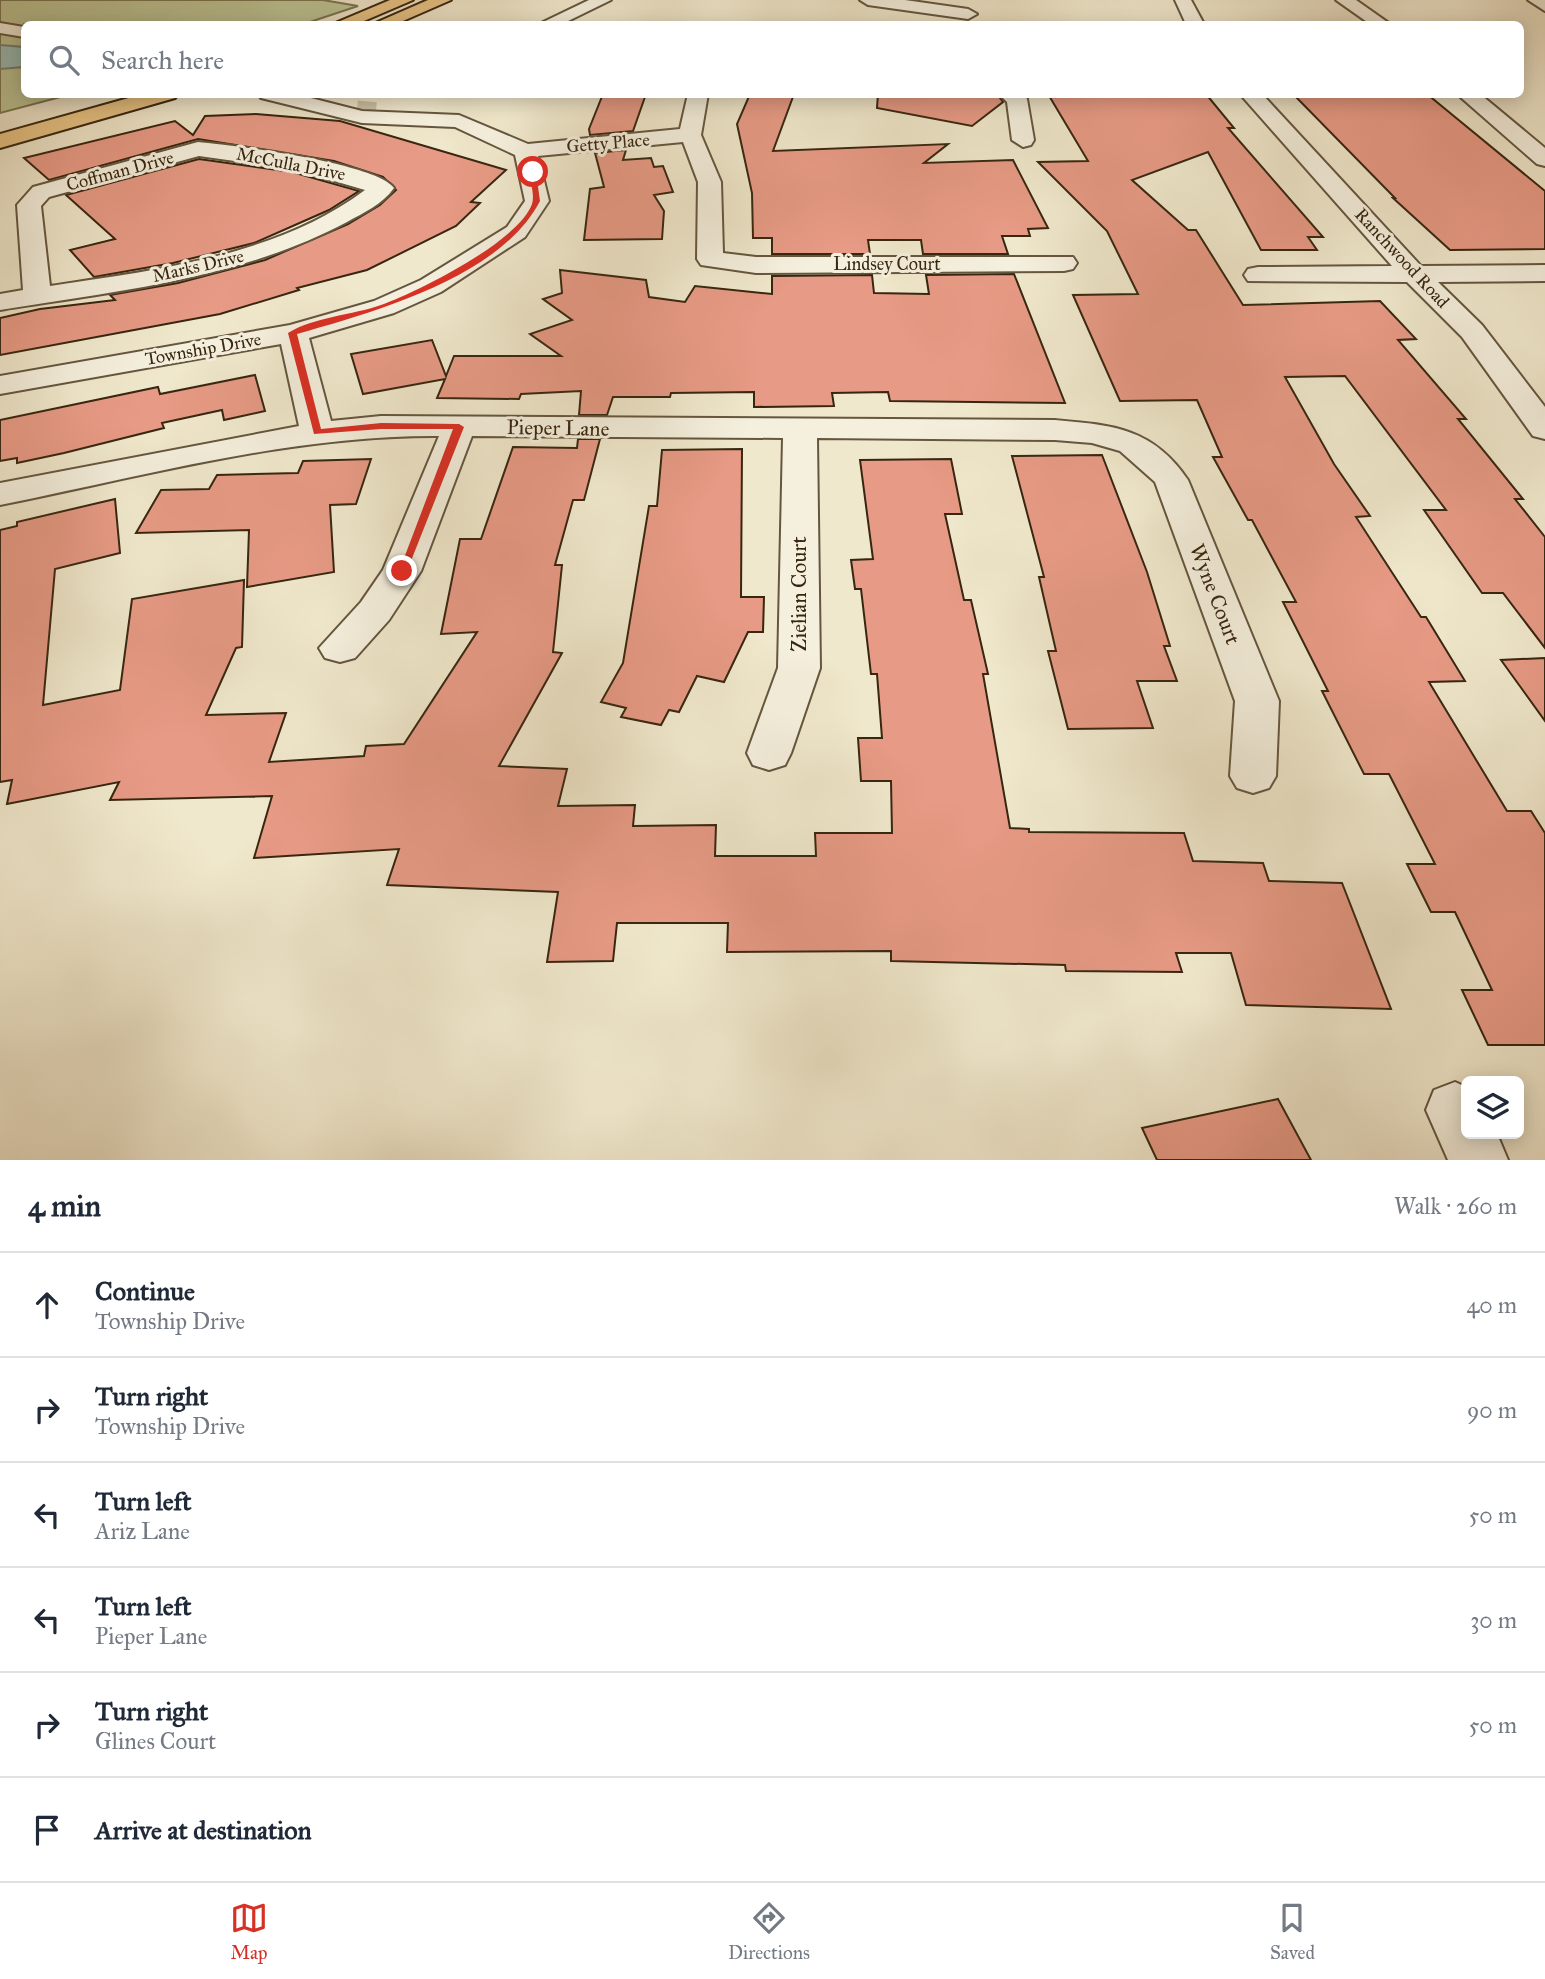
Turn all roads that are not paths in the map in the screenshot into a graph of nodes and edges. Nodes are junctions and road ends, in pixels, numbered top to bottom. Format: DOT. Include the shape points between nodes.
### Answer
graph roads {
  1 [pos="405,0"];
  2 [pos="443,0"];
  3 [pos="603,0"];
  4 [pos="868,0"];
  5 [pos="1183,0"];
  6 [pos="1344,0"];
  7 [pos="1536,0"];
  8 [pos="1545,6"];
  9 [pos="968,14"];
  10 [pos="350,21"];
  11 [pos="388,21"];
  12 [pos="555,21"];
  13 [pos="1194,21"];
  14 [pos="1377,21"];
  15 [pos="0,28"];
  16 [pos="21,32"];
  17 [pos="102,98"];
  18 [pos="155,98"];
  19 [pos="282,98"];
  20 [pos="353,98"];
  21 [pos="697,98"];
  22 [pos="1015,98"];
  23 [pos="1254,98"];
  24 [pos="1471,98"];
  25 [pos="357,110"];
  26 [pos="335,113"];
  27 [pos="459,121"];
  28 [pos="0,127"];
  29 [pos="690,135"];
  30 [pos="1023,140"];
  31 [pos="0,141"];
  32 [pos="198,149"];
  33 [pos="525,151"];
  34 [pos="1545,159"];
  35 [pos="382,188"];
  36 [pos="1064,263"];
  37 [pos="1545,274"];
  38 [pos="1258,275"];
  39 [pos="1415,275"];
  40 [pos="37,296"];
  41 [pos="0,302"];
  42 [pos="293,333"];
  43 [pos="0,385"];
  44 [pos="459,427"];
  45 [pos="1545,429"];
  46 [pos="800,430"];
  47 [pos="317,432"];
  48 [pos="1121,437"];
  49 [pos="0,494"];
  50 [pos="340,648"];
  51 [pos="769,752"];
  52 [pos="1253,776"];
  1 -- 10 [label="main road"];
  2 -- 11 [label="main road"];
  3 -- 12 [label="street"];
  4 -- 9 [label="street"];
  5 -- 13 [label="street"];
  6 -- 14 [label="street"];
  7 -- 8 [label="street"];
  15 -- 16 [label="street"];
  17 -- 28 [label="main road"];
  18 -- 31 [label="main road"];
  19 -- 26 [label="street"];
  20 -- 27 [label="street" via="425,105"];
  21 -- 29 [label="street"];
  22 -- 30 [label="street"];
  23 -- 39 [label="street, Ranchwood Road"];
  24 -- 34 [label="street"];
  25 -- 26 [label="street"];
  26 -- 27 [label="street"];
  27 -- 33 [label="street"];
  29 -- 33 [label="street, Getty Place"];
  29 -- 36 [label="street, Lindsey Court" via="707,165 714,200 710,259 756,265"];
  32 -- 35 [label="street, McCulla Drive" via="359,177"];
  32 -- 40 [label="street, Coffman Drive" via="41,192 29,205"];
  33 -- 42 [label="street, Township Drive" via="537,201 516,232 431,286 384,307"];
  35 -- 40 [label="street, Marks Drive" via="370,200 319,226 236,258"];
  37 -- 39 [label="street"];
  38 -- 39 [label="street"];
  39 -- 45 [label="street, Ranchwood Road" via="1472,331"];
  40 -- 41 [label="street, Marks Drive"];
  42 -- 43 [label="street, Township Drive"];
  42 -- 47 [label="street"];
  44 -- 46 [label="street, Pieper Lane"];
  44 -- 47 [label="street, Pieper Lane" via="381,426"];
  44 -- 50 [label="street" via="402,571 375,611"];
  46 -- 48 [label="street, Pieper Lane" via="1055,430"];
  46 -- 51 [label="street, Zielian Court" via="799,668"];
  47 -- 49 [label="street, Pieper Lane"];
  48 -- 52 [label="street, Wyne Court" via="1150,454 1177,493 1257,701"];
}
